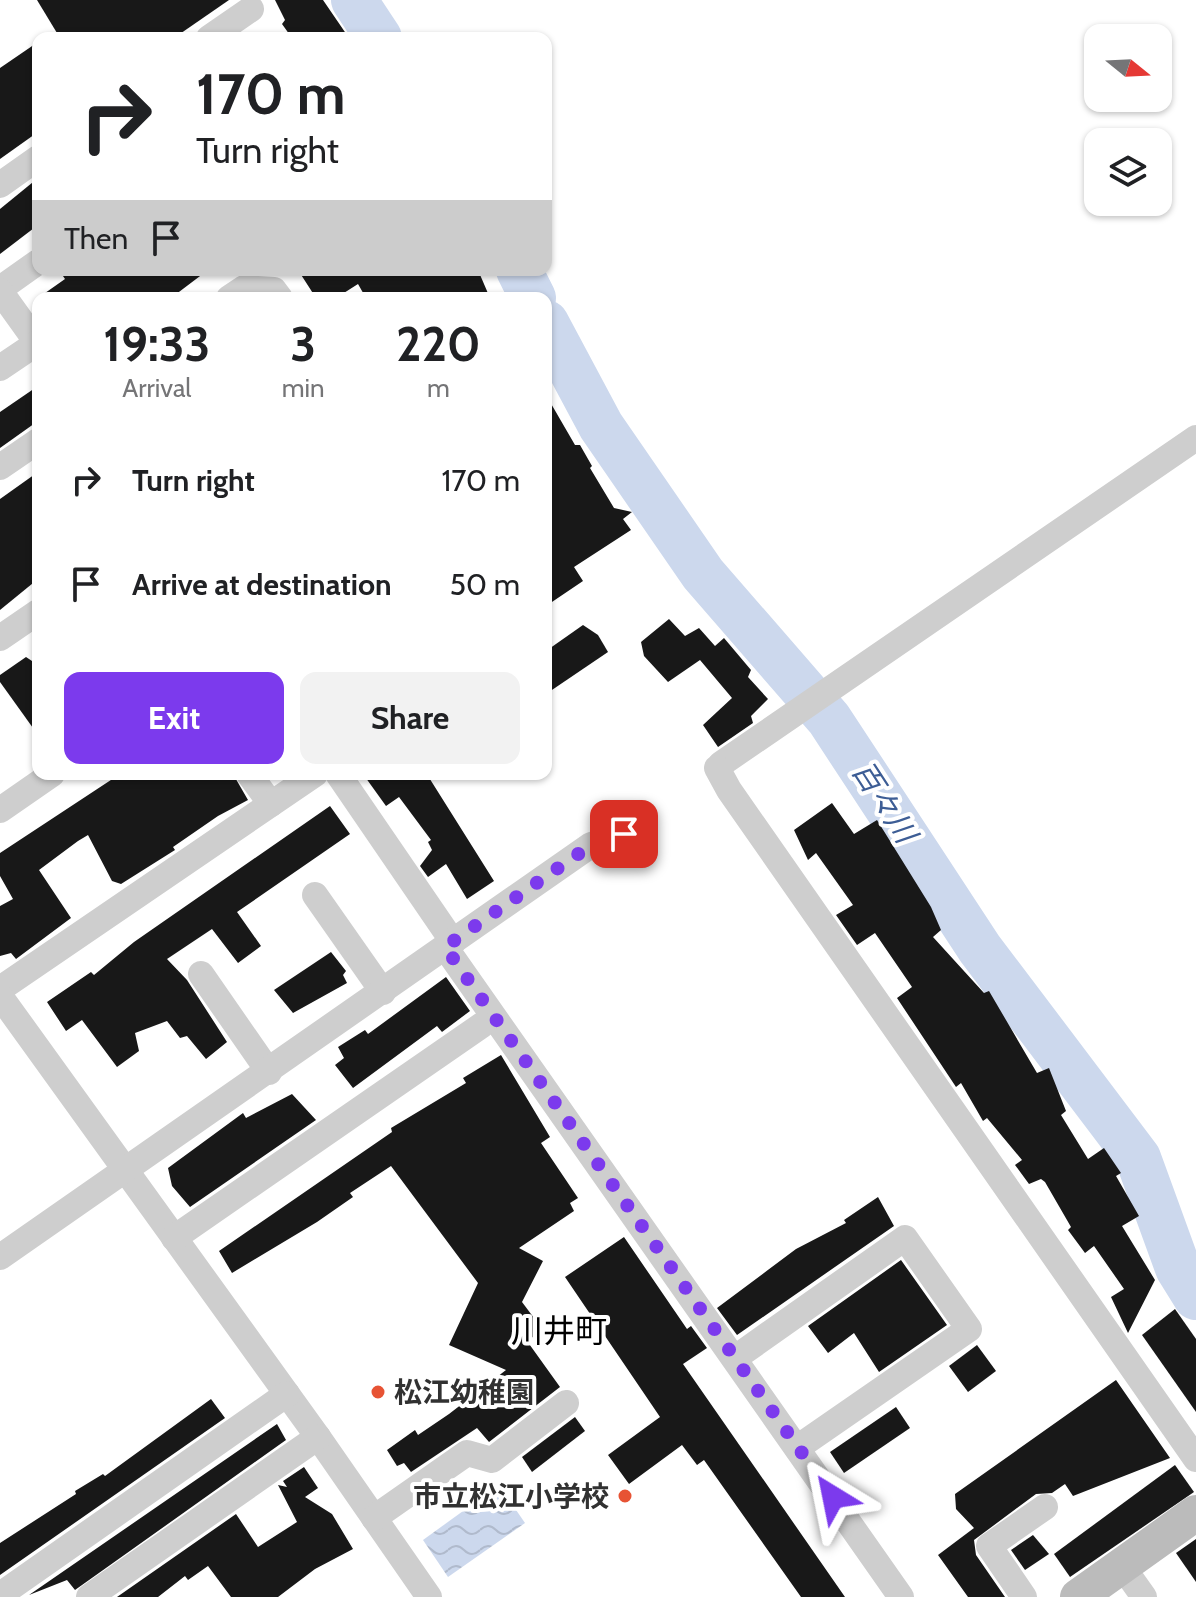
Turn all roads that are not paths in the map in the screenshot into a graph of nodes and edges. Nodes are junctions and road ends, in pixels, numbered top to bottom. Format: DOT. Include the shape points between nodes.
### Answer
graph roads {
  1 [pos="251,9"];
  2 [pos="218,32"];
  3 [pos="32,162"];
  4 [pos="0,185"];
  5 [pos="32,266"];
  6 [pos="263,286"];
  7 [pos="0,290"];
  8 [pos="238,292"];
  9 [pos="32,335"];
  10 [pos="32,348"];
  11 [pos="0,368"];
  12 [pos="1196,438"];
  13 [pos="32,445"];
  14 [pos="0,467"];
  15 [pos="32,616"];
  16 [pos="0,638"];
  17 [pos="43,780"];
  18 [pos="253,780"];
  19 [pos="306,780"];
  20 [pos="342,780"];
  21 [pos="271,804"];
  22 [pos="0,810"];
  23 [pos="624,834"];
  24 [pos="315,895"];
  25 [pos="449,944"];
  26 [pos="201,974"];
  27 [pos="0,989"];
  28 [pos="383,992"];
  29 [pos="0,996"];
  30 [pos="482,1025"];
  31 [pos="269,1072"];
  32 [pos="126,1172"];
  33 [pos="174,1238"];
  34 [pos="0,1257"];
  35 [pos="735,1358"];
  36 [pos="287,1394"];
  37 [pos="566,1403"];
  38 [pos="318,1437"];
  39 [pos="797,1448"];
  40 [pos="1196,1459"];
  41 [pos="1045,1507"];
  42 [pos="1196,1513"];
  43 [pos="374,1518"];
  44 [pos="1122,1566"];
  45 [pos="0,1595"];
  46 [pos="426,1596"];
  47 [pos="89,1597"];
  48 [pos="901,1597"];
  49 [pos="1024,1597"];
  50 [pos="1078,1597"];
  51 [pos="1144,1597"];
  1 -- 2 [label="street"];
  3 -- 4 [label="street"];
  5 -- 7 [label="street"];
  6 -- 8 [label="street"];
  7 -- 9 [label="street"];
  10 -- 11 [label="street"];
  12 -- 40 [label="street" via="719,766"];
  13 -- 14 [label="street"];
  15 -- 16 [label="street"];
  17 -- 22 [label="street"];
  18 -- 21 [label="street"];
  19 -- 21 [label="street"];
  20 -- 25 [label="street"];
  21 -- 27 [label="street"];
  23 -- 25 [label="street" via="591,845"];
  24 -- 28 [label="street"];
  25 -- 28 [label="street"];
  25 -- 35 [label="street"];
  26 -- 31 [label="street"];
  28 -- 31 [label="street"];
  29 -- 32 [label="street"];
  30 -- 33 [label="street"];
  31 -- 32 [label="street"];
  32 -- 33 [label="street"];
  32 -- 34 [label="street"];
  33 -- 36 [label="street"];
  35 -- 39 [label="street"];
  35 -- 39 [label="street" via="905,1238 969,1329"];
  36 -- 38 [label="street"];
  36 -- 45 [label="street"];
  37 -- 43 [label="street" via="492,1460 467,1453"];
  38 -- 43 [label="street"];
  38 -- 47 [label="street"];
  39 -- 48 [label="street"];
  41 -- 49 [label="street" via="989,1546"];
  42 -- 44 [label="street"];
  43 -- 46 [label="street"];
  44 -- 50 [label="street"];
  44 -- 51 [label="street"];
}
